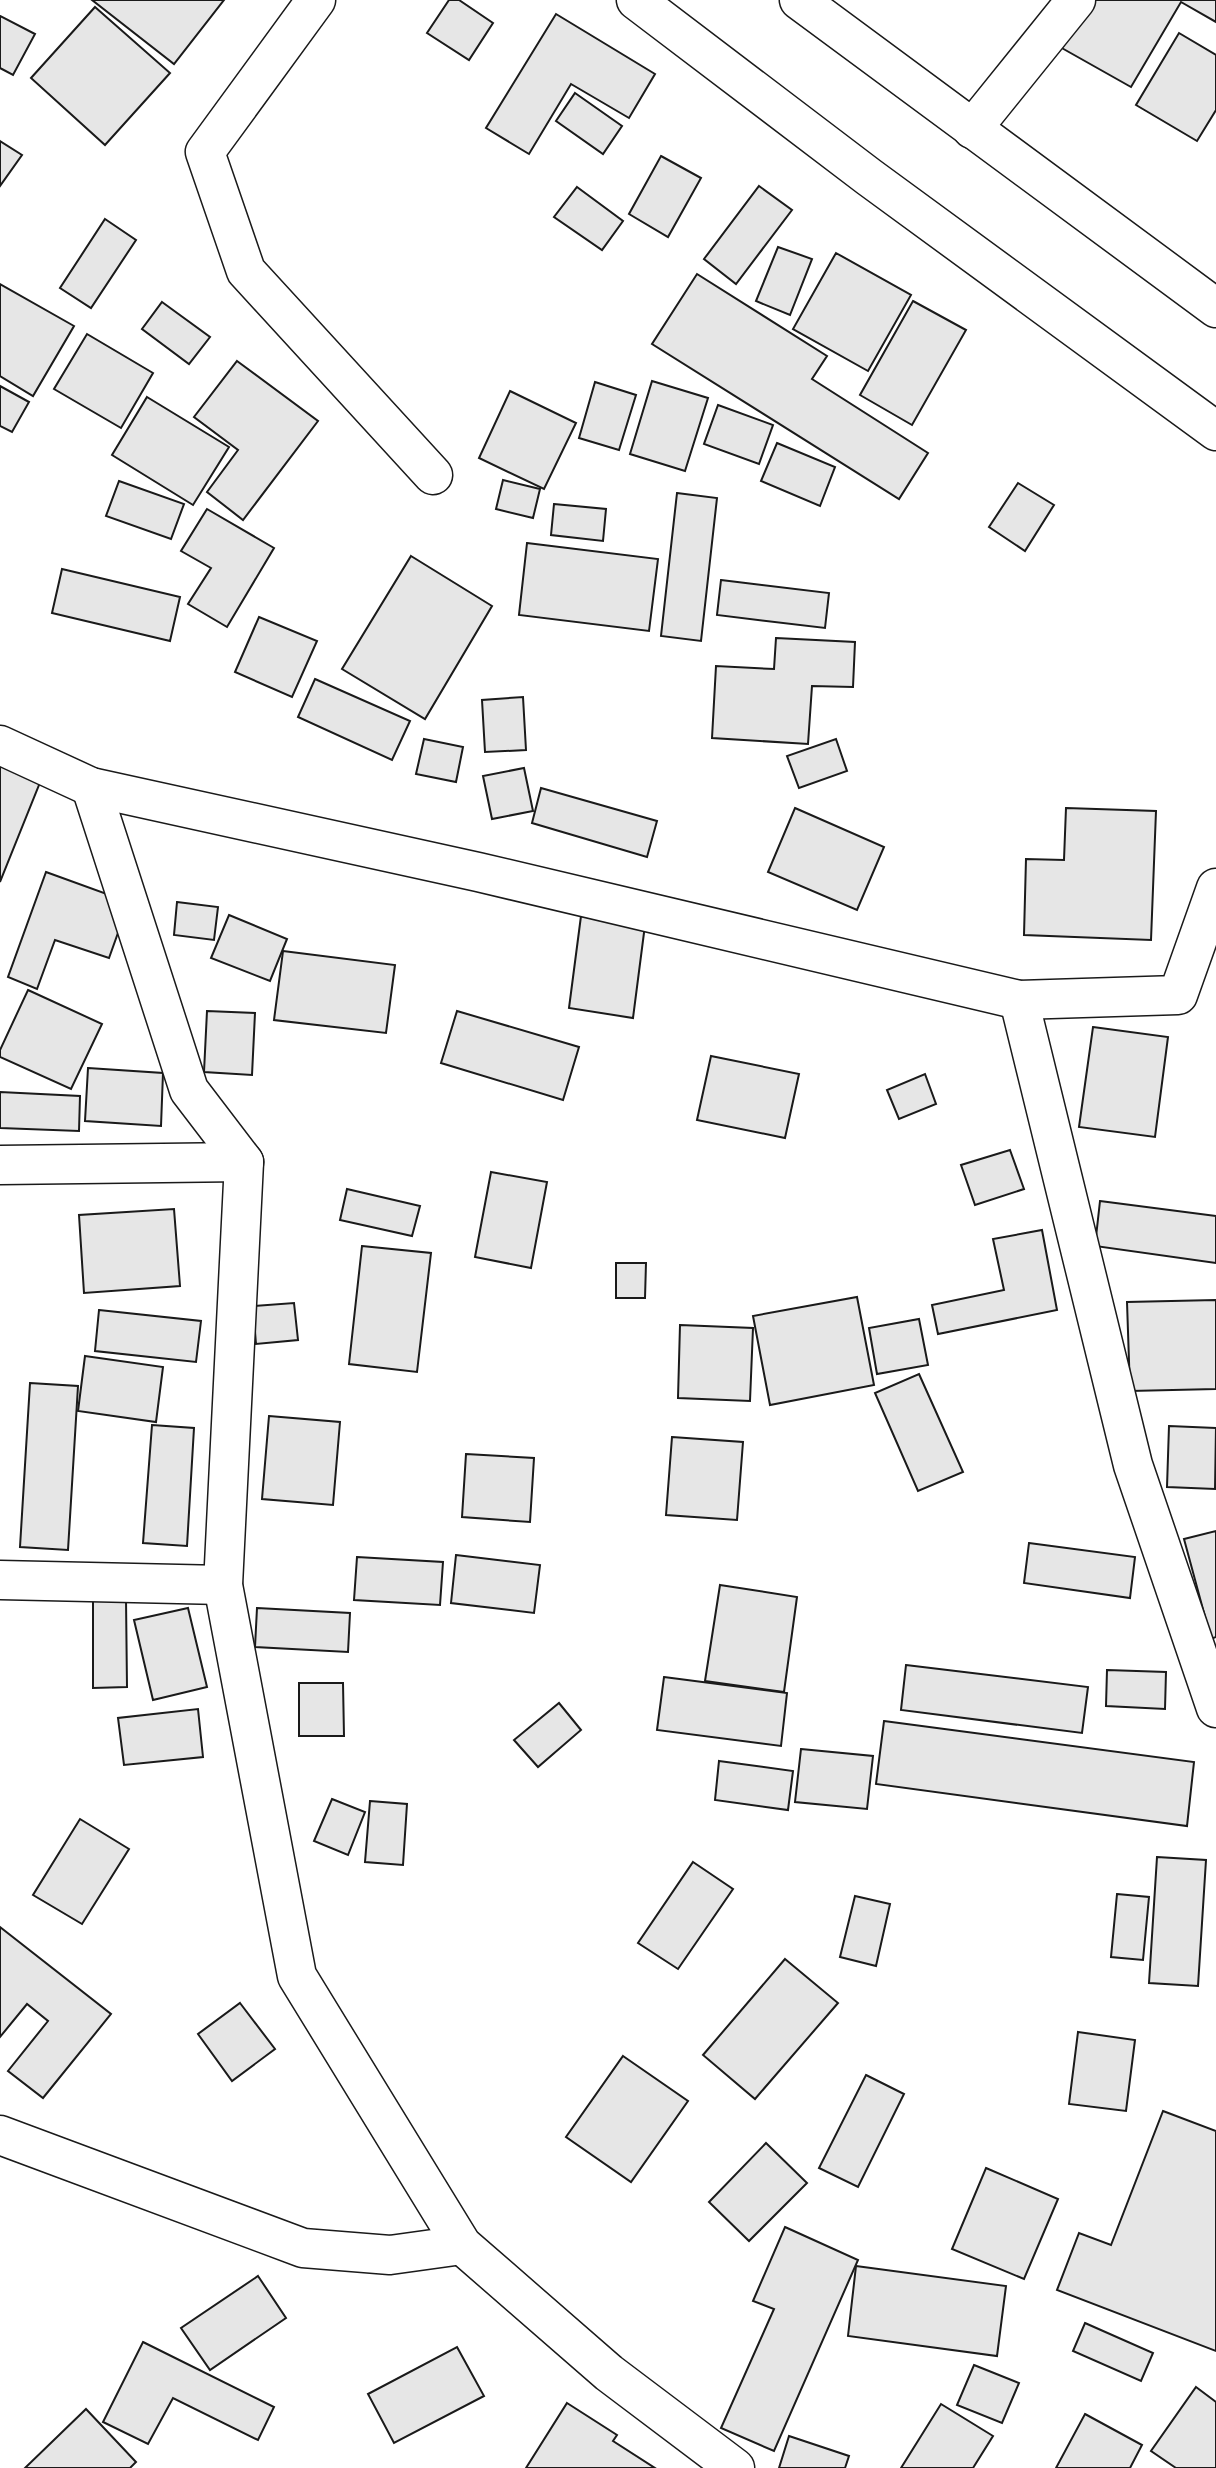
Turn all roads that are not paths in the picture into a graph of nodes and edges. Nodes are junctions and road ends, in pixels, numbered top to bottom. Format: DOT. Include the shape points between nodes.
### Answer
graph roads {
  1 [pos="316,0"];
  2 [pos="636,0"];
  3 [pos="799,0"];
  4 [pos="1076,0"];
  5 [pos="972,129"];
  6 [pos="1216,309"];
  7 [pos="1216,431"];
  8 [pos="433,475"];
  9 [pos="0,745"];
  10 [pos="91,787"];
  11 [pos="1216,888"];
  12 [pos="1019,1000"];
  13 [pos="244,1162"];
  14 [pos="0,1165"];
  15 [pos="0,1580"];
  16 [pos="223,1585"];
  17 [pos="1216,1708"];
  18 [pos="0,2135"];
  19 [pos="461,2245"];
  20 [pos="735,2468"];
  1 -- 8 [label="main road" via="205,152 246,271"];
  2 -- 7 [label="main road"];
  3 -- 5 [label="main road"];
  4 -- 5 [label="main road"];
  5 -- 6 [label="main road"];
  9 -- 10 [label="main road"];
  10 -- 12 [label="main road" via="478,872"];
  10 -- 13 [label="main road" via="189,1090"];
  11 -- 12 [label="main road" via="1178,995"];
  12 -- 17 [label="main road" via="1133,1465"];
  13 -- 14 [label="main road"];
  13 -- 16 [label="main road"];
  15 -- 16 [label="main road"];
  16 -- 19 [label="main road" via="297,1976"];
  18 -- 19 [label="main road" via="303,2248 390,2255"];
  19 -- 20 [label="main road" via="609,2373"];
}
